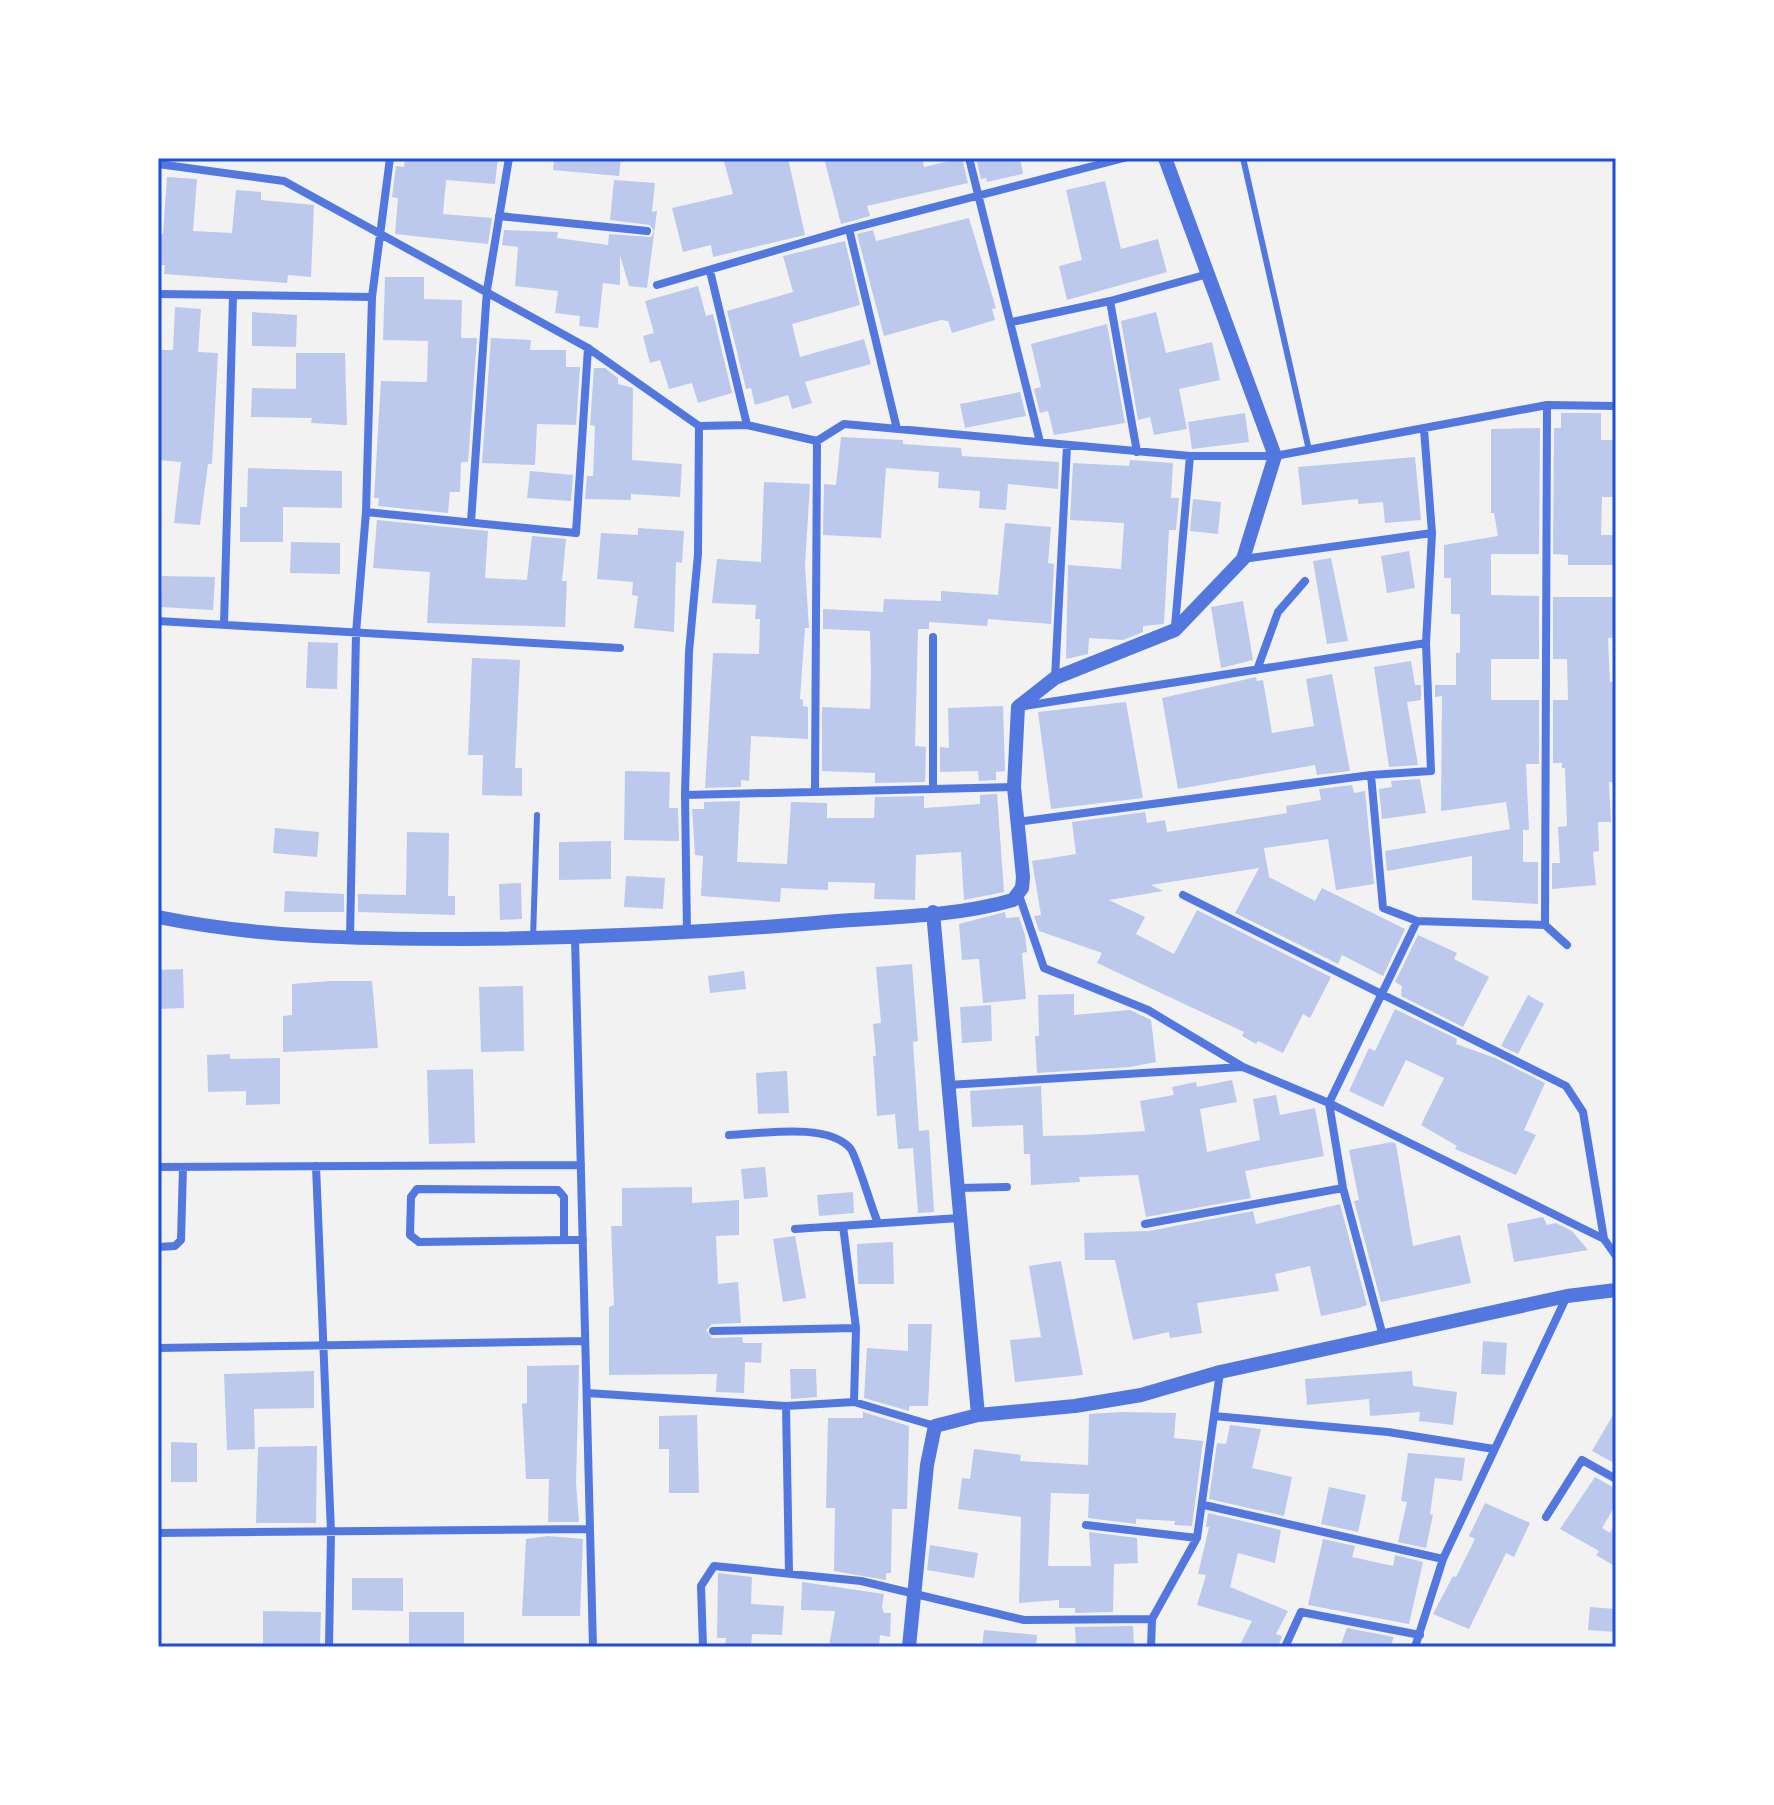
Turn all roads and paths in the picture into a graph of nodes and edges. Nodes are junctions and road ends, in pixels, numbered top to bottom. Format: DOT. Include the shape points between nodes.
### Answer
graph roads {
  1 [pos="390,158"];
  2 [pos="509,158"];
  3 [pos="969,158"];
  4 [pos="1124,158"];
  5 [pos="1165,158"];
  6 [pos="1243,158"];
  7 [pos="160,162"];
  8 [pos="979,195"];
  9 [pos="499,216"];
  10 [pos="849,229"];
  11 [pos="647,231"];
  12 [pos="381,234"];
  13 [pos="710,271"];
  14 [pos="1208,274"];
  15 [pos="657,285"];
  16 [pos="487,290"];
  17 [pos="158,294"];
  18 [pos="233,296"];
  19 [pos="372,297"];
  20 [pos="1110,301"];
  21 [pos="1012,322"];
  22 [pos="588,348"];
  23 [pos="1547,405"];
  24 [pos="1616,406"];
  25 [pos="747,425"];
  26 [pos="699,426"];
  27 [pos="897,429"];
  28 [pos="1424,429"];
  29 [pos="817,441"];
  30 [pos="1040,442"];
  31 [pos="1067,446"];
  32 [pos="1309,450"];
  33 [pos="1137,452"];
  34 [pos="1190,456"];
  35 [pos="1275,456"];
  36 [pos="366,512"];
  37 [pos="471,522"];
  38 [pos="1432,533"];
  39 [pos="1243,559"];
  40 [pos="1305,581"];
  41 [pos="158,621"];
  42 [pos="224,625"];
  43 [pos="1175,630"];
  44 [pos="356,633"];
  45 [pos="933,637"];
  46 [pos="1426,643"];
  47 [pos="620,648"];
  48 [pos="1257,670"];
  49 [pos="1055,678"];
  50 [pos="1018,707"];
  51 [pos="1371,775"];
  52 [pos="1014,787"];
  53 [pos="933,788"];
  54 [pos="815,789"];
  55 [pos="685,795"];
  56 [pos="537,815"];
  57 [pos="1016,823"];
  58 [pos="1019,895"];
  59 [pos="1183,895"];
  60 [pos="933,912"];
  61 [pos="158,917"];
  62 [pos="1417,921"];
  63 [pos="1545,925"];
  64 [pos="687,934"];
  65 [pos="533,938"];
  66 [pos="575,938"];
  67 [pos="350,939"];
  68 [pos="1567,945"];
  69 [pos="1382,994"];
  70 [pos="1243,1067"];
  71 [pos="948,1085"];
  72 [pos="1329,1103"];
  73 [pos="729,1135"];
  74 [pos="581,1165"];
  75 [pos="316,1166"];
  76 [pos="158,1167"];
  77 [pos="183,1167"];
  78 [pos="1007,1187"];
  79 [pos="958,1188"];
  80 [pos="1343,1188"];
  81 [pos="959,1218"];
  82 [pos="878,1223"];
  83 [pos="1145,1224"];
  84 [pos="843,1226"];
  85 [pos="795,1229"];
  86 [pos="1604,1239"];
  87 [pos="564,1240"];
  88 [pos="583,1240"];
  89 [pos="158,1247"];
  90 [pos="1616,1256"];
  91 [pos="1616,1290"];
  92 [pos="1567,1296"];
  93 [pos="856,1328"];
  94 [pos="713,1331"];
  95 [pos="1383,1336"];
  96 [pos="585,1341"];
  97 [pos="323,1345"];
  98 [pos="158,1348"];
  99 [pos="1220,1372"];
  100 [pos="587,1393"];
  101 [pos="854,1402"];
  102 [pos="786,1406"];
  103 [pos="978,1415"];
  104 [pos="1214,1416"];
  105 [pos="935,1426"];
  106 [pos="1494,1449"];
  107 [pos="1616,1479"];
  108 [pos="1204,1505"];
  109 [pos="1546,1517"];
  110 [pos="1086,1525"];
  111 [pos="590,1529"];
  112 [pos="331,1532"];
  113 [pos="158,1533"];
  114 [pos="1197,1538"];
  115 [pos="1443,1559"];
  116 [pos="789,1573"];
  117 [pos="913,1593"];
  118 [pos="1152,1619"];
  119 [pos="1420,1635"];
  120 [pos="329,1647"];
  121 [pos="593,1647"];
  122 [pos="703,1647"];
  123 [pos="909,1647"];
  124 [pos="1151,1647"];
  125 [pos="1285,1647"];
  126 [pos="1415,1647"];
  1 -- 12 [label="street"];
  2 -- 9 [label="street"];
  3 -- 8 [label="street"];
  4 -- 8 [label="street"];
  5 -- 14 [label="street"];
  6 -- 32 [label="lane"];
  7 -- 12 [label="street" via="284,181"];
  8 -- 10 [label="street"];
  8 -- 21 [label="street"];
  9 -- 11 [label="street"];
  9 -- 16 [label="street"];
  10 -- 13 [label="street"];
  10 -- 27 [label="street"];
  12 -- 16 [label="street"];
  12 -- 19 [label="street"];
  13 -- 15 [label="street"];
  13 -- 25 [label="street"];
  14 -- 20 [label="street"];
  14 -- 35 [label="street"];
  16 -- 22 [label="street"];
  16 -- 37 [label="street"];
  17 -- 18 [label="street"];
  18 -- 19 [label="street"];
  18 -- 42 [label="street"];
  19 -- 36 [label="street"];
  20 -- 21 [label="street"];
  20 -- 33 [label="street"];
  21 -- 30 [label="street"];
  22 -- 26 [label="street"];
  22 -- 37 [label="street" via="576,533"];
  23 -- 24 [label="street"];
  23 -- 28 [label="street"];
  23 -- 63 [label="street"];
  25 -- 26 [label="street"];
  25 -- 29 [label="street"];
  26 -- 55 [label="street"];
  27 -- 29 [label="street" via="844,424"];
  27 -- 30 [label="street"];
  28 -- 32 [label="street"];
  28 -- 38 [label="street"];
  29 -- 54 [label="street"];
  30 -- 31 [label="street"];
  31 -- 33 [label="street"];
  31 -- 49 [label="street"];
  32 -- 35 [label="street"];
  33 -- 34 [label="street"];
  34 -- 35 [label="street"];
  34 -- 43 [label="street"];
  35 -- 39 [label="street"];
  36 -- 37 [label="street"];
  36 -- 44 [label="street"];
  38 -- 39 [label="street"];
  38 -- 46 [label="street"];
  39 -- 43 [label="street"];
  40 -- 48 [label="street" via="1278,612"];
  41 -- 42 [label="street"];
  42 -- 44 [label="street"];
  43 -- 49 [label="street"];
  44 -- 47 [label="street"];
  44 -- 67 [label="street"];
  45 -- 53 [label="street"];
  46 -- 48 [label="street"];
  46 -- 51 [label="street" via="1431,771"];
  48 -- 50 [label="street"];
  49 -- 50 [label="street"];
  50 -- 52 [label="street"];
  51 -- 57 [label="street"];
  51 -- 62 [label="street" via="1383,908"];
  52 -- 53 [label="street"];
  52 -- 57 [label="street"];
  53 -- 54 [label="street"];
  54 -- 55 [label="street"];
  55 -- 64 [label="street"];
  56 -- 65 [label="lane"];
  57 -- 58 [label="street" via="1023,877"];
  58 -- 60 [label="street" via="1003,903"];
  58 -- 70 [label="street" via="1044,968 1148,1010"];
  59 -- 69 [label="street"];
  60 -- 64 [label="street"];
  60 -- 71 [label="street"];
  61 -- 67 [label="street" via="268,935"];
  62 -- 63 [label="street"];
  62 -- 69 [label="street"];
  63 -- 68 [label="street"];
  64 -- 66 [label="street"];
  65 -- 66 [label="street"];
  65 -- 67 [label="street"];
  66 -- 74 [label="street"];
  69 -- 72 [label="street"];
  69 -- 86 [label="street" via="1566,1086 1583,1112"];
  70 -- 71 [label="street"];
  70 -- 72 [label="street"];
  71 -- 79 [label="street"];
  72 -- 80 [label="street"];
  72 -- 86 [label="street"];
  73 -- 82 [label="street" via="806,1131 833,1137 851,1149"];
  74 -- 75 [label="street"];
  74 -- 88 [label="street"];
  75 -- 77 [label="street"];
  75 -- 97 [label="street"];
  76 -- 77 [label="street"];
  77 -- 89 [label="street" via="181,1240"];
  78 -- 79 [label="street"];
  79 -- 81 [label="street"];
  80 -- 83 [label="street"];
  80 -- 95 [label="street"];
  81 -- 82 [label="street"];
  81 -- 103 [label="street"];
  82 -- 84 [label="street"];
  84 -- 85 [label="street"];
  84 -- 93 [label="street"];
  86 -- 90 [label="street"];
  87 -- 87 [label="street" via="419,1242 410,1235 411,1197 417,1189 558,1190 564,1197"];
  87 -- 88 [label="street"];
  88 -- 96 [label="street"];
  91 -- 92 [label="street"];
  92 -- 95 [label="street"];
  92 -- 106 [label="street"];
  93 -- 94 [label="street"];
  93 -- 101 [label="street"];
  95 -- 99 [label="street"];
  96 -- 97 [label="street"];
  96 -- 100 [label="street"];
  97 -- 98 [label="street"];
  97 -- 112 [label="street"];
  99 -- 103 [label="street" via="1141,1395"];
  99 -- 104 [label="street"];
  100 -- 102 [label="street"];
  100 -- 111 [label="street"];
  101 -- 102 [label="street"];
  101 -- 105 [label="street"];
  102 -- 116 [label="street"];
  103 -- 105 [label="street"];
  104 -- 106 [label="street" via="1388,1432"];
  104 -- 108 [label="street"];
  105 -- 117 [label="street"];
  106 -- 115 [label="street"];
  107 -- 109 [label="street" via="1582,1460"];
  108 -- 114 [label="street"];
  108 -- 115 [label="street"];
  110 -- 114 [label="street"];
  111 -- 112 [label="street"];
  111 -- 121 [label="street"];
  112 -- 113 [label="street"];
  112 -- 120 [label="street"];
  114 -- 118 [label="street"];
  115 -- 119 [label="street"];
  116 -- 117 [label="street"];
  116 -- 122 [label="street" via="714,1566 701,1586"];
  117 -- 118 [label="street" via="1024,1620"];
  117 -- 123 [label="street"];
  118 -- 124 [label="street"];
  119 -- 125 [label="street" via="1301,1612"];
  119 -- 126 [label="street"];
}
